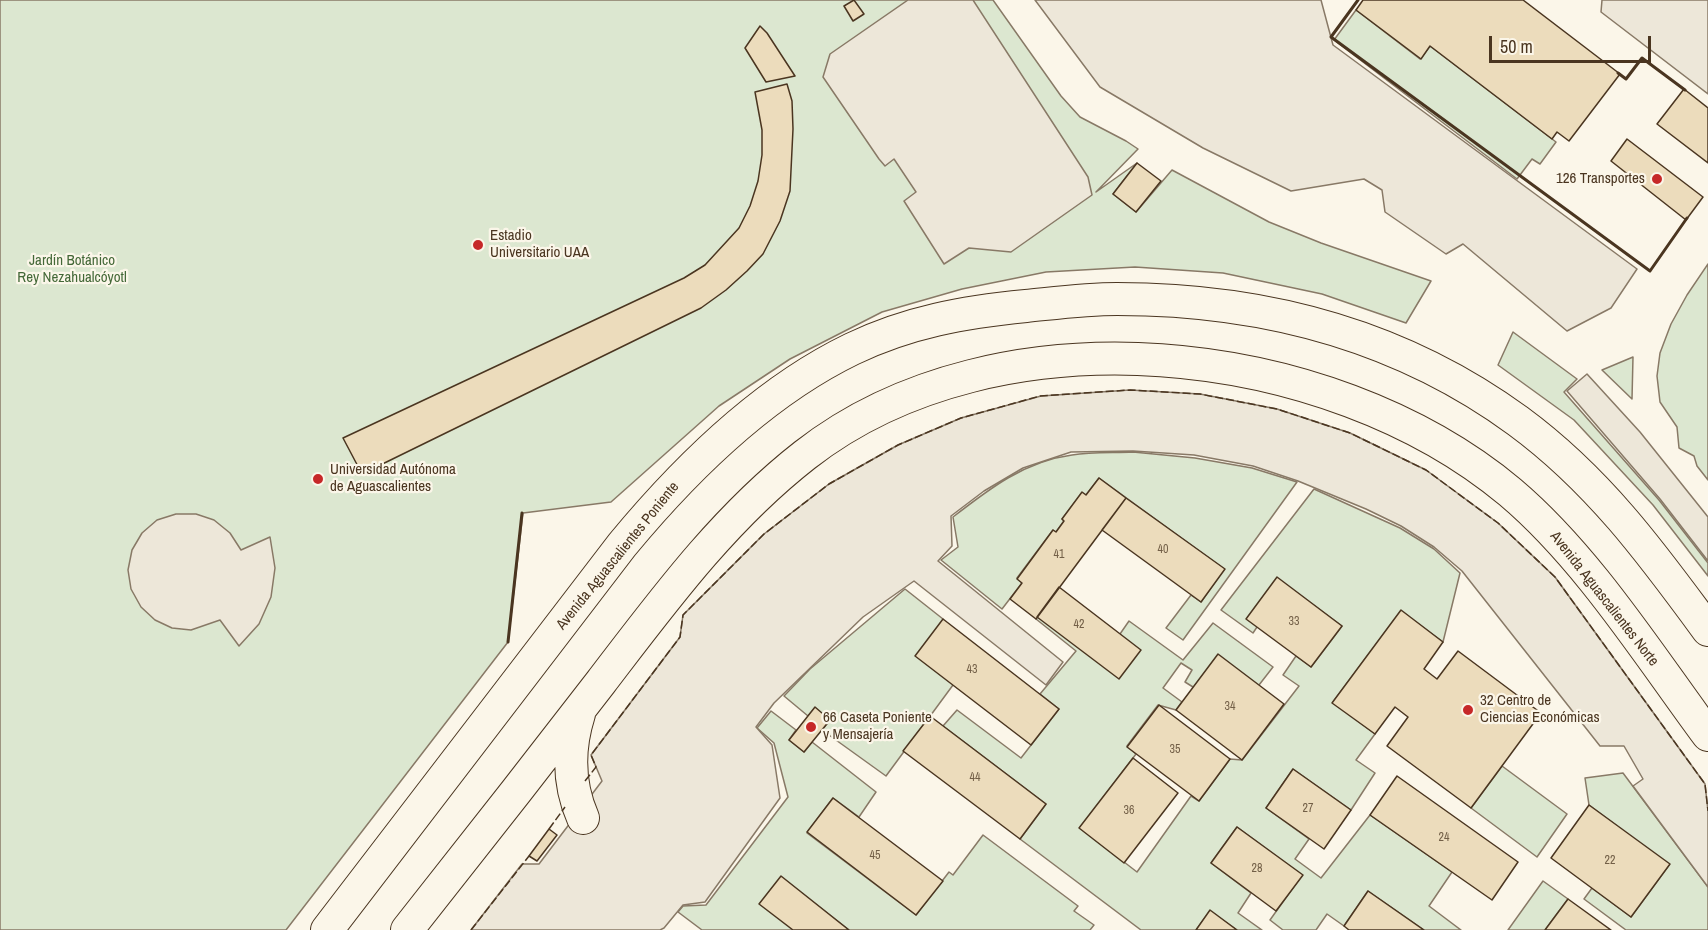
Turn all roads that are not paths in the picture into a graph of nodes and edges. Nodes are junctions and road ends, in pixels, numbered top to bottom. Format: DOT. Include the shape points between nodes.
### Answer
graph roads {
  1 [pos="1708,630"];
  2 [pos="582,706"];
  3 [pos="1708,735"];
  4 [pos="583,818"];
  5 [pos="327,930"];
  6 [pos="407,930"];
  1 -- 5 [label="main road, Avenida Aguascalientes Poniente" via="1629,526 1551,446 1457,380 1354,334 1234,307 1158,300 1069,301 989,309 918,324 851,350 790,386 684,476 652,510"];
  2 -- 3 [label="main road, Avenida Aguascalientes Norte" via="694,562 784,472 832,436 915,393 975,375 1081,360 1167,360 1239,370 1343,398 1395,418 1457,453 1536,515 1602,591"];
  2 -- 4 [label="main road" via="571,746 572,785"];
  2 -- 6 [label="main road"];
}
